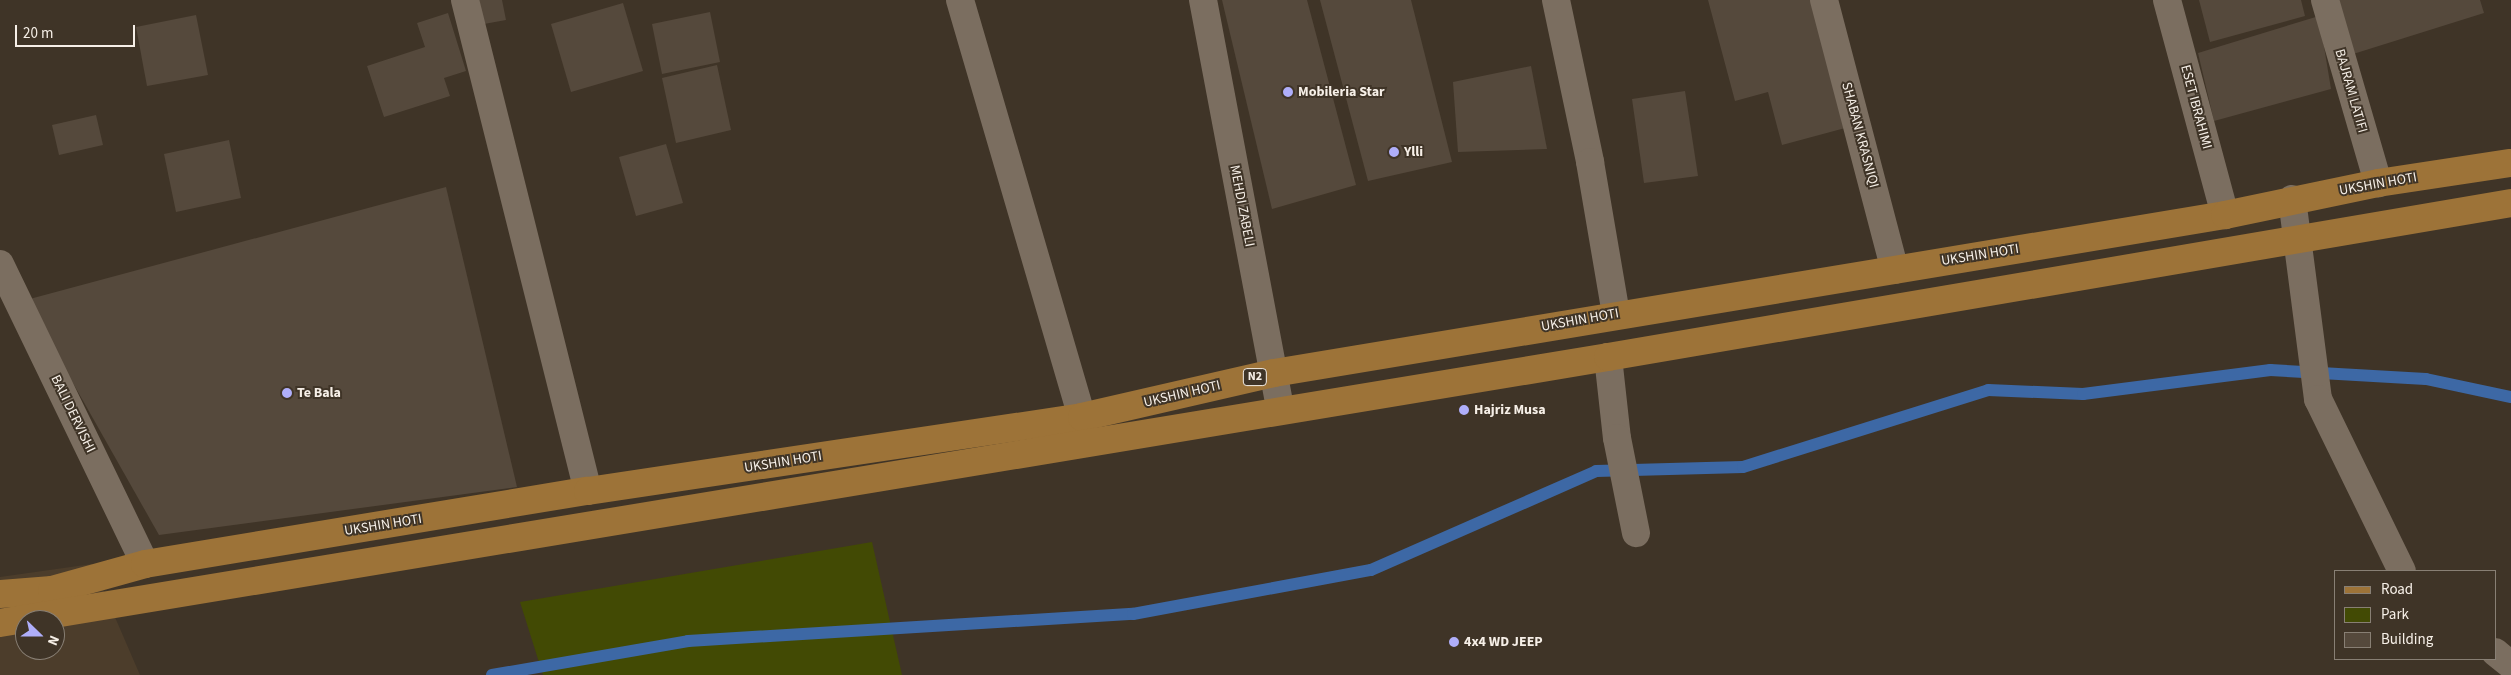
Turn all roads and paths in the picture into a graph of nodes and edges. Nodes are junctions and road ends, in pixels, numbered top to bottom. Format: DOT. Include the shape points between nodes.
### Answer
graph roads {
  1 [pos="464,0"];
  2 [pos="960,0"];
  3 [pos="1203,0"];
  4 [pos="1556,0"];
  5 [pos="1824,0"];
  6 [pos="2167,0"];
  7 [pos="2325,0"];
  8 [pos="2511,163"];
  9 [pos="2378,183"];
  10 [pos="2292,199"];
  11 [pos="2511,203"];
  12 [pos="2225,215"];
  13 [pos="2298,240"];
  14 [pos="0,264"];
  15 [pos="1895,270"];
  16 [pos="1616,314"];
  17 [pos="1608,357"];
  18 [pos="1274,373"];
  19 [pos="1281,411"];
  20 [pos="1082,417"];
  21 [pos="588,491"];
  22 [pos="1636,533"];
  23 [pos="146,564"];
  24 [pos="2402,570"];
  25 [pos="0,594"];
  26 [pos="0,623"];
  27 [pos="2496,653"];
  28 [pos="2511,665"];
  1 -- 21 [label="street"];
  2 -- 20 [label="street"];
  3 -- 18 [label="street, MEHDI ZABELI"];
  4 -- 16 [label="street" via="1590,162"];
  5 -- 15 [label="street, SHABAN KRASNIQI"];
  6 -- 12 [label="street, ESET IBRAHIMI"];
  7 -- 9 [label="street, BAJRAM LATIFI"];
  8 -- 9 [label="main road, UKSHIN HOTI / N2"];
  9 -- 10 [label="main road, UKSHIN HOTI / N2"];
  10 -- 12 [label="main road, UKSHIN HOTI / N2"];
  10 -- 13 [label="street"];
  11 -- 13 [label="main road"];
  12 -- 15 [label="main road, UKSHIN HOTI / N2"];
  13 -- 17 [label="main road"];
  13 -- 24 [label="street" via="2318,392"];
  14 -- 23 [label="street, BALI DERVISHI"];
  15 -- 16 [label="main road, UKSHIN HOTI / N2"];
  16 -- 18 [label="main road, UKSHIN HOTI / N2"];
  17 -- 19 [label="main road"];
  17 -- 22 [label="street" via="1620,451"];
  18 -- 19 [label="street, MEHDI ZABELI"];
  18 -- 20 [label="main road, UKSHIN HOTI / N2"];
  19 -- 26 [label="main road"];
  20 -- 21 [label="main road, UKSHIN HOTI / N2"];
  21 -- 23 [label="main road, UKSHIN HOTI / N2"];
  23 -- 25 [label="main road, UKSHIN HOTI / N2" via="52,590"];
  27 -- 28 [label="street"];
}
